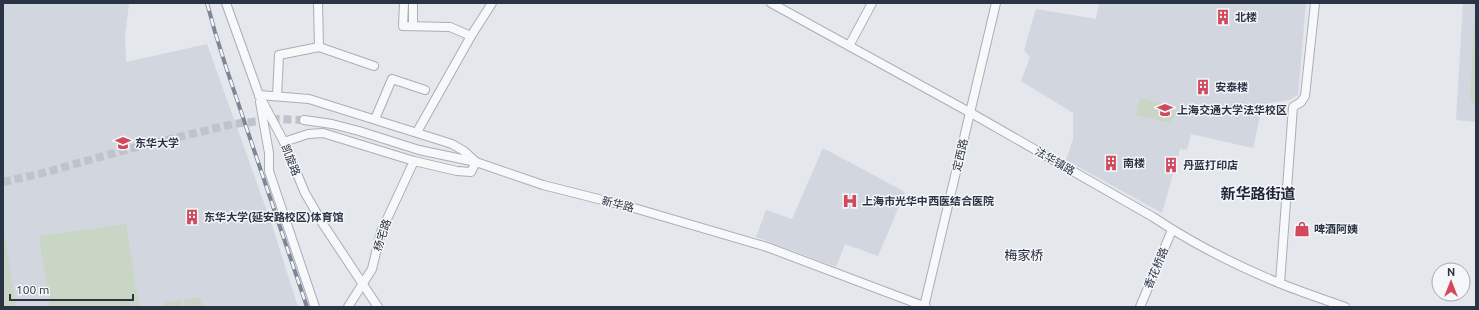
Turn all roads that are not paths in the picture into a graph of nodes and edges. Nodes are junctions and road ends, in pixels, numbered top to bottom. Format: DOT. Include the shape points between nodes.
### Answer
graph roads {
  1 [pos="226,3"];
  2 [pos="318,3"];
  3 [pos="404,3"];
  4 [pos="413,3"];
  5 [pos="492,3"];
  6 [pos="771,3"];
  7 [pos="872,3"];
  8 [pos="996,3"];
  9 [pos="1315,3"];
  10 [pos="413,25"];
  11 [pos="471,36"];
  12 [pos="849,46"];
  13 [pos="319,47"];
  14 [pos="374,66"];
  15 [pos="425,90"];
  16 [pos="259,95"];
  17 [pos="277,96"];
  18 [pos="971,113"];
  19 [pos="375,119"];
  20 [pos="304,120"];
  21 [pos="417,132"];
  22 [pos="284,142"];
  23 [pos="414,161"];
  24 [pos="476,162"];
  25 [pos="1172,230"];
  26 [pos="1280,283"];
  27 [pos="363,284"];
  28 [pos="315,307"];
  29 [pos="348,307"];
  30 [pos="378,307"];
  31 [pos="925,307"];
  32 [pos="1140,307"];
  33 [pos="1345,307"];
  1 -- 16 [label="street, 凯旋路"];
  2 -- 13 [label="street"];
  3 -- 10 [label="street" via="403,26"];
  4 -- 10 [label="street"];
  5 -- 11 [label="street"];
  6 -- 12 [label="street, 法华镇路"];
  7 -- 12 [label="street"];
  8 -- 18 [label="street, 定西路"];
  9 -- 26 [label="street" via="1305,96 1293,107"];
  10 -- 11 [label="street" via="450,27"];
  11 -- 21 [label="street"];
  12 -- 18 [label="street, 法华镇路"];
  13 -- 14 [label="street"];
  13 -- 17 [label="street" via="279,55"];
  15 -- 19 [label="street" via="392,79"];
  16 -- 17 [label="street"];
  16 -- 22 [label="street, 凯旋路"];
  16 -- 28 [label="street" via="270,172"];
  17 -- 19 [label="street" via="309,99"];
  18 -- 25 [label="street, 法华镇路"];
  18 -- 31 [label="street, 定西路"];
  19 -- 21 [label="street"];
  20 -- 24 [label="street, 新华路" via="353,129 419,150"];
  21 -- 24 [label="street" via="458,147"];
  22 -- 23 [label="street" via="308,134 323,134"];
  22 -- 27 [label="street, 凯旋路" via="305,193"];
  23 -- 24 [label="street" via="465,173 471,172"];
  23 -- 27 [label="street, 杨宅路" via="381,232 372,269"];
  24 -- 31 [label="street, 新华路" via="543,185 634,208 767,247"];
  25 -- 26 [label="street, 法华镇路" via="1230,261"];
  25 -- 32 [label="street, 香花桥路"];
  26 -- 33 [label="street, 法华镇路"];
  27 -- 29 [label="street, 杨宅路"];
  27 -- 30 [label="street, 凯旋路"];
}
